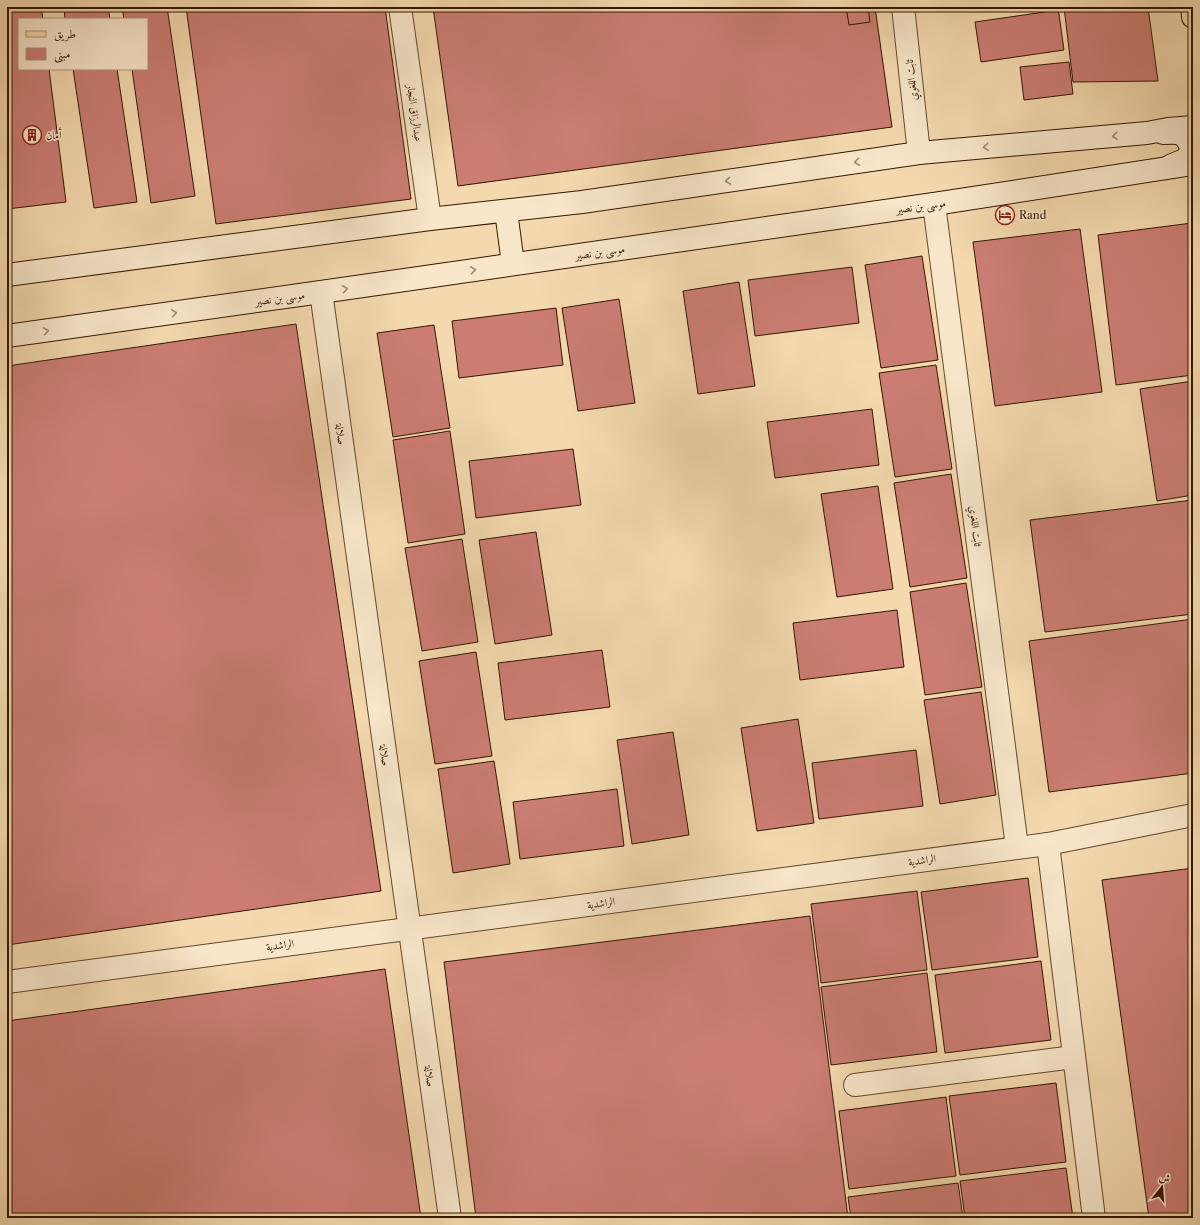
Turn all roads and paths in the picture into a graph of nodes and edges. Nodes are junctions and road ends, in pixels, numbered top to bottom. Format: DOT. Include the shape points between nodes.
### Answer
graph roads {
  1 [pos="400,7"];
  2 [pos="903,7"];
  3 [pos="1192,7"];
  4 [pos="1193,17"];
  5 [pos="1193,127"];
  6 [pos="1147,133"];
  7 [pos="919,153"];
  8 [pos="1193,164"];
  9 [pos="1161,169"];
  10 [pos="934,204"];
  11 [pos="506,211"];
  12 [pos="430,220"];
  13 [pos="513,264"];
  14 [pos="7,275"];
  15 [pos="321,292"];
  16 [pos="7,336"];
  17 [pos="1193,815"];
  18 [pos="1048,844"];
  19 [pos="1017,847"];
  20 [pos="409,928"];
  21 [pos="7,982"];
  22 [pos="1074,1056"];
  23 [pos="855,1085"];
  24 [pos="450,1218"];
  25 [pos="1094,1218"];
  1 -- 12 [label="street, عبدالرزاق النجار"];
  2 -- 7 [label="street, ثابت اللغوي"];
  3 -- 4 [label="main road"];
  5 -- 6 [label="street"];
  6 -- 7 [label="street, one-way"];
  6 -- 9 [label="street" via="1178,132 1185,136 1191,146 1189,158"];
  7 -- 11 [label="street, one-way"];
  8 -- 9 [label="street, موسى بن نصير"];
  9 -- 10 [label="street, موسى بن نصير"];
  10 -- 13 [label="street, موسى بن نصير"];
  10 -- 19 [label="street, ثابت اللغوي"];
  11 -- 12 [label="street"];
  11 -- 13 [label="street"];
  12 -- 14 [label="street"];
  15 -- 13 [label="street, موسى بن نصير, one-way"];
  16 -- 15 [label="street, موسى بن نصير, one-way"];
  15 -- 20 [label="street, صلالة"];
  17 -- 18 [label="street, الراشدية"];
  18 -- 19 [label="street, الراشدية"];
  18 -- 22 [label="street"];
  19 -- 20 [label="street, الراشدية"];
  20 -- 21 [label="street, الراشدية"];
  20 -- 24 [label="street, صلالة"];
  22 -- 23 [label="street"];
  22 -- 25 [label="street"];
}
